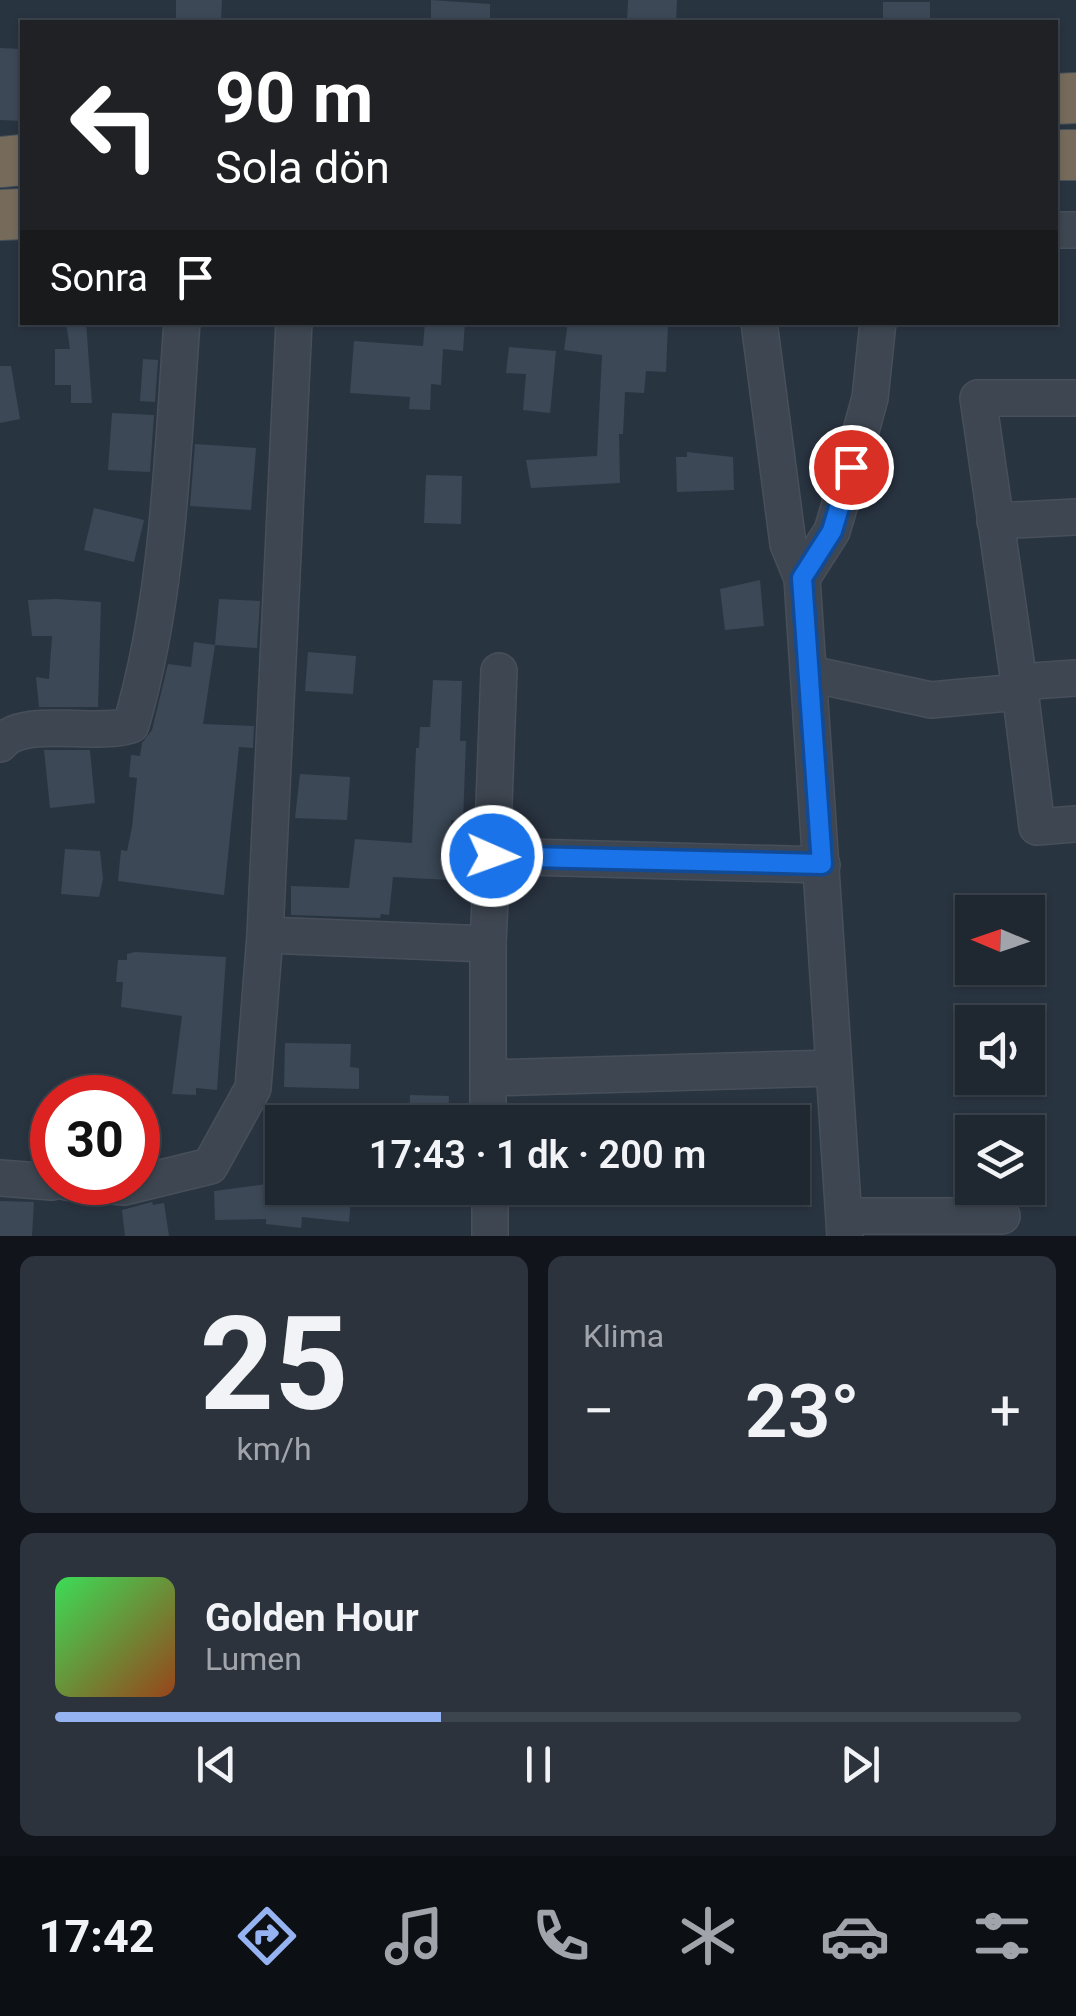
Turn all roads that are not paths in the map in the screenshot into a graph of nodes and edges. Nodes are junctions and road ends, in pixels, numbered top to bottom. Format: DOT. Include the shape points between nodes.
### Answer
graph roads {
  1 [pos="182,325"];
  2 [pos="294,325"];
  3 [pos="760,325"];
  4 [pos="878,325"];
  5 [pos="1076,398"];
  6 [pos="1076,517"];
  7 [pos="995,521"];
  8 [pos="802,578"];
  9 [pos="498,671"];
  10 [pos="811,674"];
  11 [pos="1076,678"];
  12 [pos="1019,687"];
  13 [pos="0,744"];
  14 [pos="1076,824"];
  15 [pos="492,856"];
  16 [pos="822,864"];
  17 [pos="265,935"];
  18 [pos="488,944"];
  19 [pos="834,1068"];
  20 [pos="488,1078"];
  21 [pos="488,1105"];
  22 [pos="0,1178"];
  23 [pos="160,1178"];
  24 [pos="30,1180"];
  25 [pos="490,1205"];
  26 [pos="1002,1216"];
  27 [pos="845,1226"];
  28 [pos="490,1236"];
  1 -- 13 [label="street" via="150,660 131,726 23,728"];
  2 -- 17 [label="street"];
  3 -- 8 [label="street" via="788,544"];
  4 -- 8 [label="street" via="870,398 832,531"];
  5 -- 7 [label="street" via="978,398"];
  6 -- 7 [label="street"];
  7 -- 12 [label="street"];
  8 -- 10 [label="street"];
  9 -- 15 [label="street"];
  10 -- 12 [label="street" via="931,700"];
  10 -- 16 [label="street"];
  11 -- 12 [label="street"];
  12 -- 14 [label="street" via="1037,827"];
  15 -- 16 [label="street"];
  15 -- 18 [label="street"];
  16 -- 19 [label="street"];
  17 -- 18 [label="street"];
  17 -- 23 [label="street" via="252,1088 210,1166"];
  18 -- 20 [label="street"];
  19 -- 20 [label="street"];
  19 -- 27 [label="street"];
  20 -- 21 [label="street"];
  22 -- 24 [label="street"];
  25 -- 28 [label="street"];
  26 -- 27 [label="street"];
}
